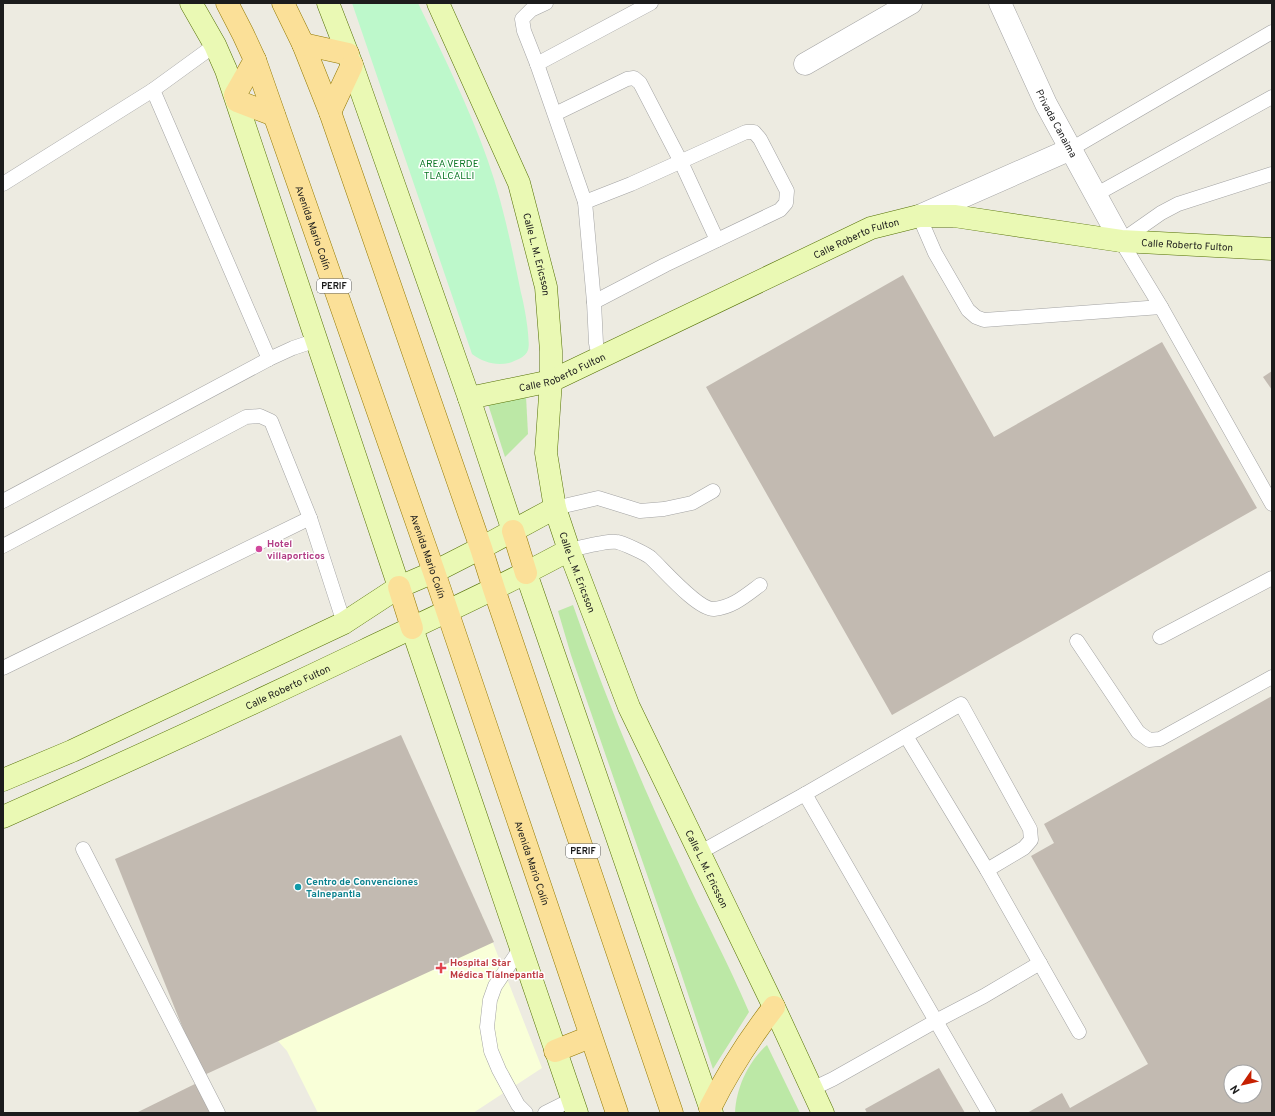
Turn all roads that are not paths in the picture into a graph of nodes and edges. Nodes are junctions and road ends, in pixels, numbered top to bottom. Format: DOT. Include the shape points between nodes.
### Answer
graph roads {
  1 [pos="191,3"];
  2 [pos="227,3"];
  3 [pos="283,3"];
  4 [pos="328,3"];
  5 [pos="438,3"];
  6 [pos="546,3"];
  7 [pos="651,3"];
  8 [pos="911,3"];
  9 [pos="1000,3"];
  10 [pos="1272,32"];
  11 [pos="303,44"];
  12 [pos="215,45"];
  13 [pos="350,59"];
  14 [pos="255,60"];
  15 [pos="537,64"];
  16 [pos="805,64"];
  17 [pos="153,90"];
  18 [pos="1272,97"];
  19 [pos="236,98"];
  20 [pos="330,112"];
  21 [pos="555,114"];
  22 [pos="274,115"];
  23 [pos="1071,149"];
  24 [pos="681,162"];
  25 [pos="1272,174"];
  26 [pos="3,184"];
  27 [pos="1095,195"];
  28 [pos="585,202"];
  29 [pos="919,216"];
  30 [pos="717,240"];
  31 [pos="1121,241"];
  32 [pos="1272,248"];
  33 [pos="594,302"];
  34 [pos="1161,307"];
  35 [pos="317,340"];
  36 [pos="598,358"];
  37 [pos="268,359"];
  38 [pos="551,381"];
  39 [pos="469,398"];
  40 [pos="713,491"];
  41 [pos="3,500"];
  42 [pos="1272,504"];
  43 [pos="555,508"];
  44 [pos="310,518"];
  45 [pos="513,531"];
  46 [pos="3,546"];
  47 [pos="481,548"];
  48 [pos="569,550"];
  49 [pos="434,572"];
  50 [pos="526,573"];
  51 [pos="1272,578"];
  52 [pos="760,585"];
  53 [pos="399,587"];
  54 [pos="494,589"];
  55 [pos="446,612"];
  56 [pos="344,623"];
  57 [pos="412,628"];
  58 [pos="1160,637"];
  59 [pos="1077,641"];
  60 [pos="267,659"];
  61 [pos="3,668"];
  62 [pos="1272,677"];
  63 [pos="281,690"];
  64 [pos="906,736"];
  65 [pos="72,751"];
  66 [pos="3,780"];
  67 [pos="85,780"];
  68 [pos="805,794"];
  69 [pos="3,817"];
  70 [pos="83,849"];
  71 [pos="699,853"];
  72 [pos="987,870"];
  73 [pos="520,949"];
  74 [pos="1040,963"];
  75 [pos="774,1006"];
  76 [pos="936,1021"];
  77 [pos="1079,1032"];
  78 [pos="590,1037"];
  79 [pos="555,1051"];
  80 [pos="812,1089"];
  81 [pos="574,1107"];
  82 [pos="711,1111"];
  83 [pos="218,1113"];
  84 [pos="526,1113"];
  85 [pos="546,1113"];
  86 [pos="617,1113"];
  87 [pos="672,1113"];
  88 [pos="823,1113"];
  89 [pos="989,1113"];
  1 -- 12 [label="main road"];
  2 -- 14 [label="main road, Avenida Mario Colín / PERIF"];
  3 -- 11 [label="main road, PERIF"];
  4 -- 13 [label="main road"];
  5 -- 38 [label="main road, Calle L. M. Ericsson" via="518,183 546,287"];
  6 -- 15 [label="lane" via="531,10 522,19"];
  7 -- 15 [label="lane"];
  8 -- 16 [label="street"];
  9 -- 23 [label="street, Privada Canaima" via="1046,104"];
  10 -- 23 [label="lane"];
  11 -- 13 [label="main road"];
  11 -- 20 [label="main road, PERIF"];
  12 -- 17 [label="lane"];
  12 -- 19 [label="main road"];
  13 -- 20 [label="main road"];
  13 -- 39 [label="main road"];
  14 -- 19 [label="main road"];
  14 -- 22 [label="main road, Avenida Mario Colín / PERIF"];
  15 -- 21 [label="lane"];
  17 -- 26 [label="lane"];
  17 -- 37 [label="lane"];
  18 -- 27 [label="lane"];
  19 -- 22 [label="main road"];
  19 -- 35 [label="main road"];
  20 -- 47 [label="main road, PERIF"];
  21 -- 24 [label="lane" via="634,78 640,83"];
  21 -- 28 [label="lane"];
  22 -- 49 [label="main road, Avenida Mario Colín / PERIF"];
  23 -- 27 [label="street, Privada Canaima"];
  23 -- 29 [label="street"];
  24 -- 28 [label="lane"];
  24 -- 30 [label="lane"];
  24 -- 30 [label="lane" via="746,132 754,132 787,191 786,203 780,210"];
  25 -- 31 [label="lane" via="1178,204"];
  27 -- 31 [label="street, Privada Canaima"];
  28 -- 33 [label="lane"];
  29 -- 31 [label="main road, Calle Roberto Fulton" via="954,216"];
  29 -- 34 [label="lane" via="935,253 968,310 976,317 984,320"];
  29 -- 36 [label="main road, Calle Roberto Fulton" via="871,228"];
  30 -- 33 [label="lane"];
  31 -- 32 [label="main road, Calle Roberto Fulton"];
  31 -- 34 [label="lane"];
  33 -- 36 [label="lane"];
  34 -- 42 [label="lane"];
  35 -- 37 [label="lane"];
  35 -- 53 [label="main road"];
  36 -- 38 [label="main road, Calle Roberto Fulton"];
  37 -- 41 [label="lane"];
  38 -- 39 [label="main road, Calle Roberto Fulton"];
  38 -- 43 [label="main road, Calle L. M. Ericsson" via="546,453"];
  39 -- 45 [label="main road"];
  40 -- 43 [label="lane" via="692,503 664,509 640,511 598,498"];
  43 -- 45 [label="main road"];
  43 -- 48 [label="main road, Calle L. M. Ericsson"];
  44 -- 46 [label="lane" via="271,421 260,416 246,417"];
  44 -- 56 [label="lane"];
  44 -- 61 [label="lane"];
  45 -- 47 [label="main road"];
  45 -- 50 [label="main road"];
  47 -- 49 [label="main road"];
  47 -- 54 [label="main road, PERIF"];
  48 -- 50 [label="main road, Calle Roberto Fulton"];
  48 -- 52 [label="lane" via="617,542 649,556 699,603 712,609 734,603"];
  48 -- 71 [label="main road, Calle L. M. Ericsson" via="629,707"];
  49 -- 53 [label="main road"];
  49 -- 55 [label="main road, Avenida Mario Colín / PERIF"];
  50 -- 54 [label="main road, Calle Roberto Fulton"];
  50 -- 82 [label="main road"];
  51 -- 58 [label="lane"];
  53 -- 56 [label="main road"];
  53 -- 57 [label="main road"];
  54 -- 55 [label="main road, Calle Roberto Fulton"];
  54 -- 87 [label="main road, PERIF"];
  55 -- 57 [label="main road, Calle Roberto Fulton"];
  55 -- 78 [label="main road, Avenida Mario Colín / PERIF"];
  56 -- 60 [label="main road"];
  57 -- 63 [label="main road, Calle Roberto Fulton"];
  57 -- 73 [label="main road"];
  59 -- 62 [label="lane" via="1138,732 1149,740 1160,739"];
  60 -- 63 [label="main road"];
  60 -- 65 [label="main road"];
  63 -- 67 [label="main road, Calle Roberto Fulton"];
  64 -- 68 [label="lane"];
  64 -- 72 [label="lane"];
  64 -- 72 [label="lane" via="961,704 1030,829 1031,840 1024,848"];
  65 -- 66 [label="main road"];
  65 -- 67 [label="main road"];
  67 -- 69 [label="main road, Calle Roberto Fulton"];
  68 -- 71 [label="lane"];
  68 -- 76 [label="lane"];
  70 -- 83 [label="lane"];
  71 -- 75 [label="main road, Calle L. M. Ericsson"];
  72 -- 74 [label="lane"];
  73 -- 79 [label="main road"];
  73 -- 84 [label="lane" via="495,986 490,1000 487,1027 491,1052 499,1070"];
  74 -- 76 [label="lane"];
  74 -- 77 [label="lane"];
  75 -- 80 [label="main road, Calle L. M. Ericsson"];
  75 -- 82 [label="main road" via="752,1034 719,1091"];
  76 -- 80 [label="lane" via="833,1080"];
  76 -- 89 [label="lane"];
  78 -- 79 [label="main road"];
  78 -- 86 [label="main road, Avenida Mario Colín / PERIF"];
  79 -- 81 [label="main road"];
  80 -- 88 [label="main road, Calle L. M. Ericsson"];
  81 -- 85 [label="lane"];
}
